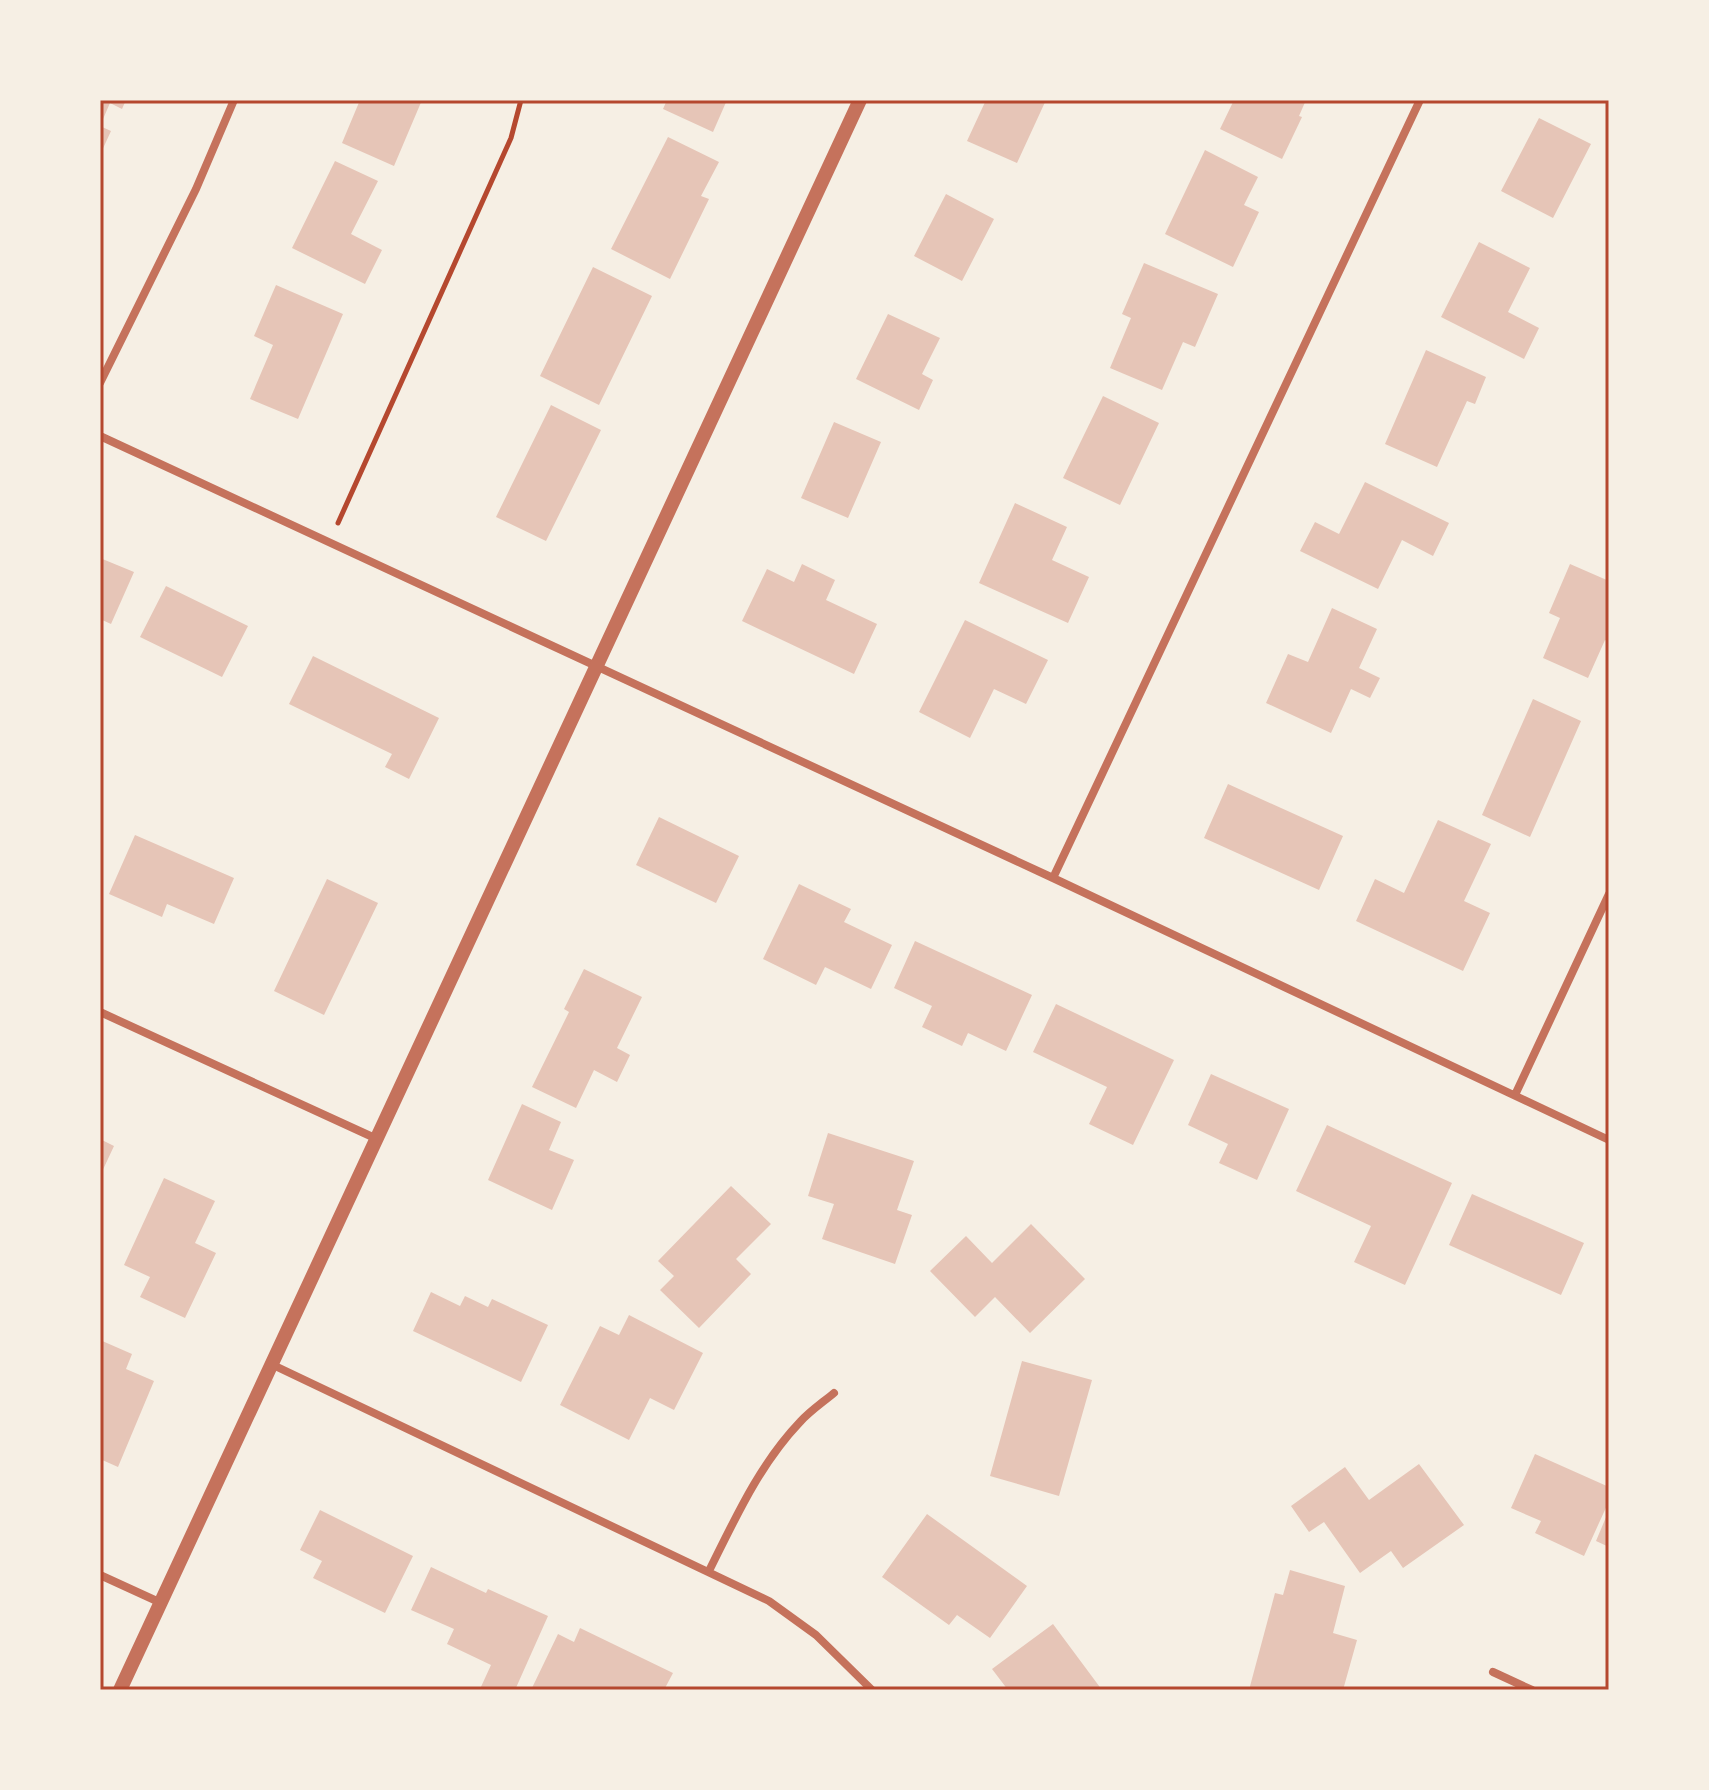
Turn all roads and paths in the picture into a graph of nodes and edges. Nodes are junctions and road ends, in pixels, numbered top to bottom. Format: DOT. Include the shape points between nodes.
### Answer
graph roads {
  1 [pos="234,100"];
  2 [pos="521,100"];
  3 [pos="860,100"];
  4 [pos="1420,100"];
  5 [pos="100,383"];
  6 [pos="100,436"];
  7 [pos="329,543"];
  8 [pos="596,666"];
  9 [pos="1053,878"];
  10 [pos="1609,894"];
  11 [pos="100,1012"];
  12 [pos="1515,1095"];
  13 [pos="377,1139"];
  14 [pos="1609,1140"];
  15 [pos="273,1365"];
  16 [pos="834,1393"];
  17 [pos="709,1571"];
  18 [pos="100,1575"];
  19 [pos="159,1602"];
  20 [pos="1493,1672"];
  21 [pos="120,1690"];
  22 [pos="872,1690"];
  23 [pos="1532,1690"];
  1 -- 5 [label="street"];
  2 -- 7 [label="path" via="511,138"];
  3 -- 8 [label="street"];
  4 -- 9 [label="street"];
  6 -- 7 [label="street"];
  7 -- 8 [label="street"];
  8 -- 9 [label="street"];
  8 -- 13 [label="street"];
  9 -- 12 [label="street"];
  10 -- 12 [label="street"];
  11 -- 13 [label="street"];
  12 -- 14 [label="street"];
  13 -- 15 [label="street"];
  15 -- 17 [label="street"];
  15 -- 19 [label="street"];
  16 -- 17 [label="street" via="802,1419 762,1471"];
  17 -- 22 [label="street" via="769,1601 816,1635"];
  18 -- 19 [label="street"];
  19 -- 21 [label="street"];
  20 -- 23 [label="street"];
}
